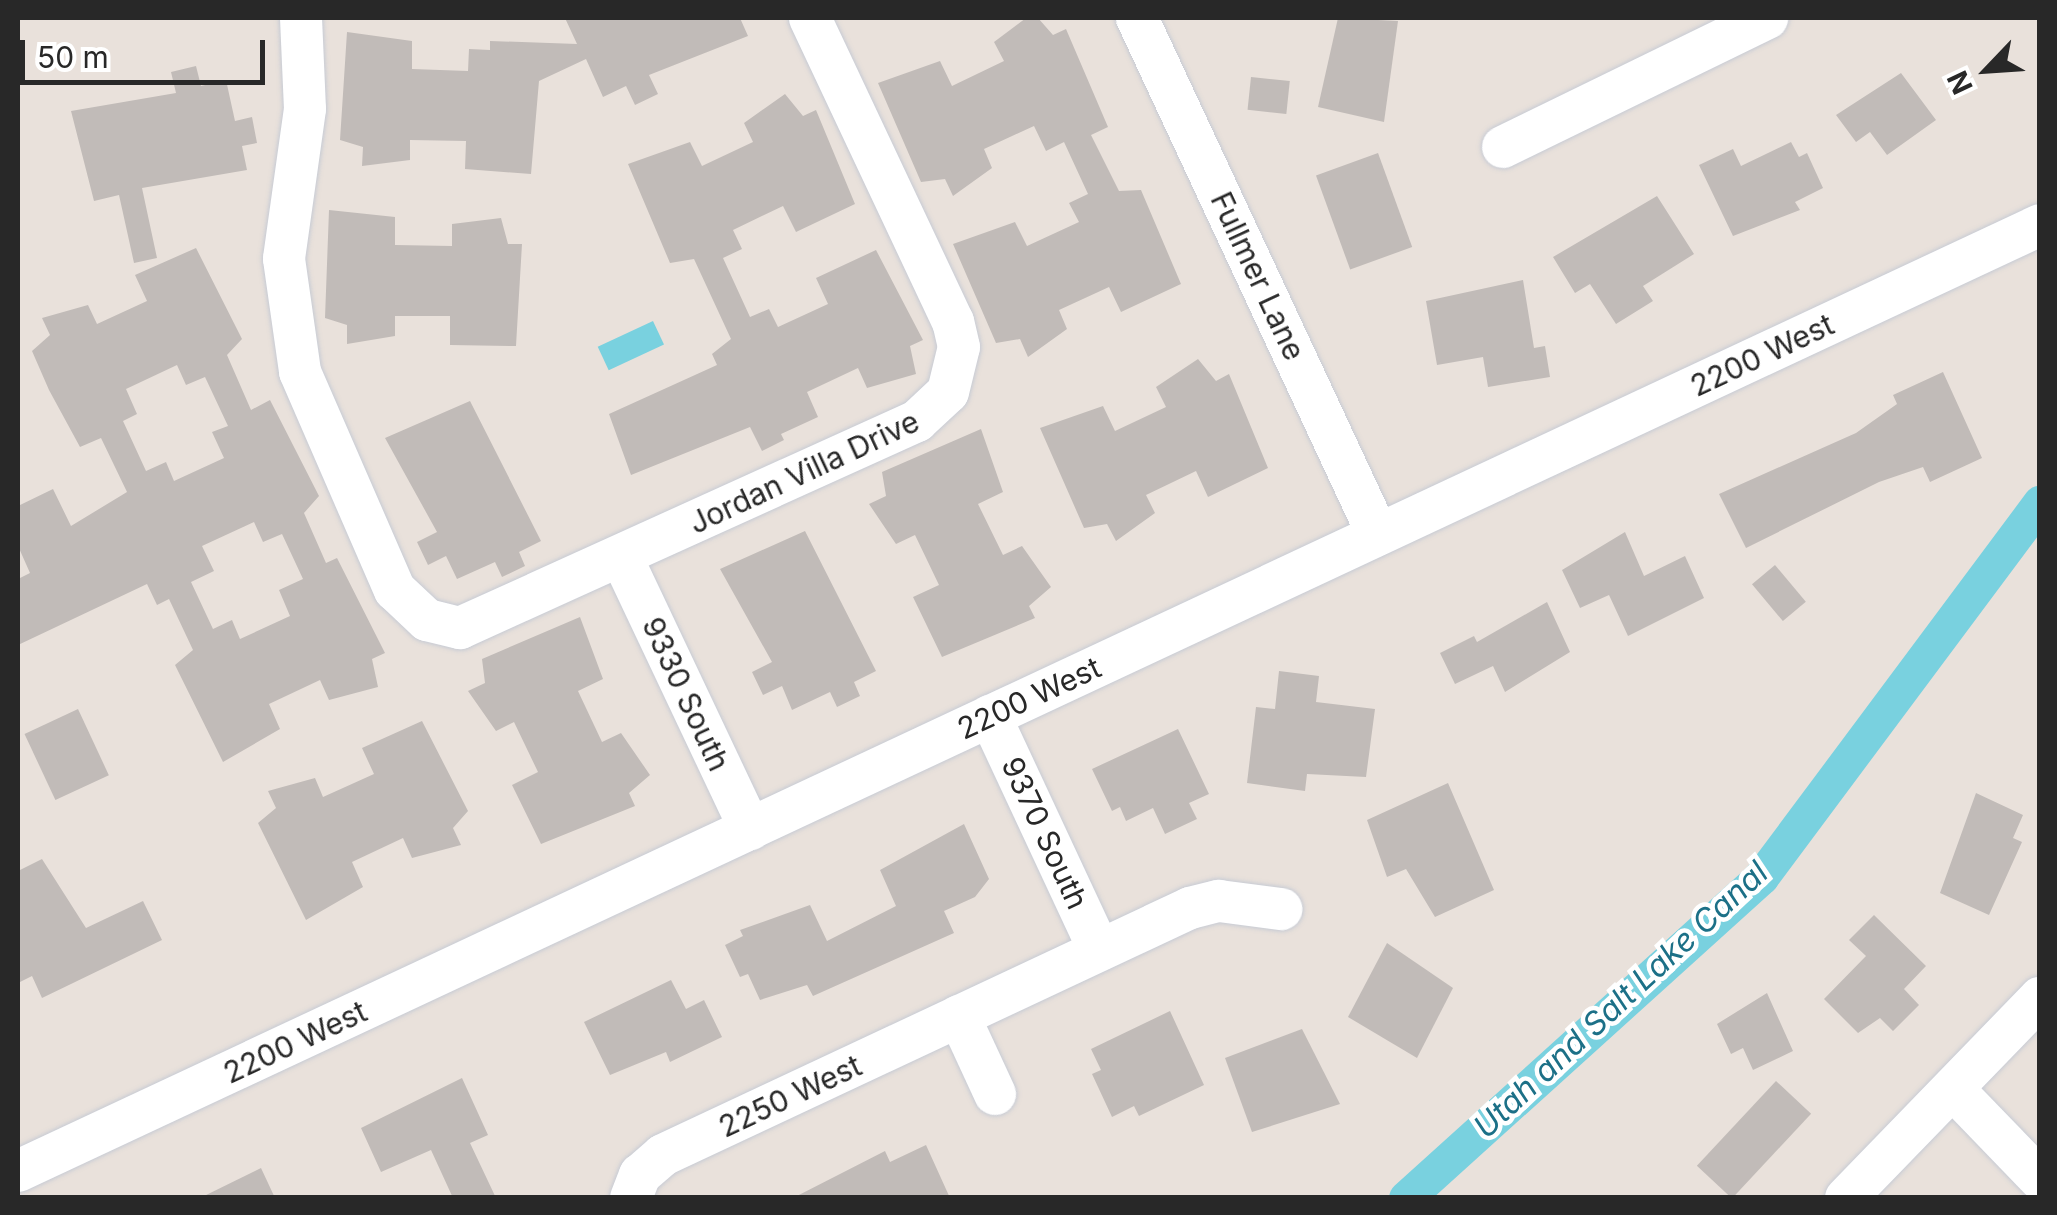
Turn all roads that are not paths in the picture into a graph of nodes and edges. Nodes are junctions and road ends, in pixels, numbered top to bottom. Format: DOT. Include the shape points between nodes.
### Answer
graph roads {
  1 [pos="301,18"];
  2 [pos="810,18"];
  3 [pos="1137,18"];
  4 [pos="1768,18"];
  5 [pos="1503,147"];
  6 [pos="2040,226"];
  7 [pos="1378,535"];
  8 [pos="622,558"];
  9 [pos="990,716"];
  10 [pos="750,829"];
  11 [pos="1281,910"];
  12 [pos="1099,950"];
  13 [pos="2040,998"];
  14 [pos="959,1016"];
  15 [pos="1952,1089"];
  16 [pos="995,1094"];
  17 [pos="18,1171"];
  18 [pos="2040,1179"];
  19 [pos="632,1193"];
  20 [pos="1846,1198"];
  1 -- 8 [label="street, Jordan Villa Drive" via="305,109 284,259 300,372 395,590 444,626 479,626"];
  2 -- 8 [label="street, Jordan Villa Drive" via="953,322 956,372 934,410 917,421"];
  3 -- 7 [label="street, Fullmer Lane"];
  4 -- 5 [label="street"];
  6 -- 7 [label="street, 2200 West"];
  7 -- 9 [label="street, 2200 West"];
  8 -- 10 [label="street, 9330 South"];
  9 -- 10 [label="street, 2200 West"];
  9 -- 12 [label="street, 9370 South"];
  10 -- 17 [label="street, 2200 West"];
  11 -- 12 [label="street, 2250 West" via="1204,904"];
  12 -- 14 [label="street, 2250 West"];
  13 -- 15 [label="street"];
  14 -- 16 [label="street"];
  14 -- 19 [label="street, 2250 West" via="664,1155"];
  15 -- 18 [label="street"];
  15 -- 20 [label="street"];
}
